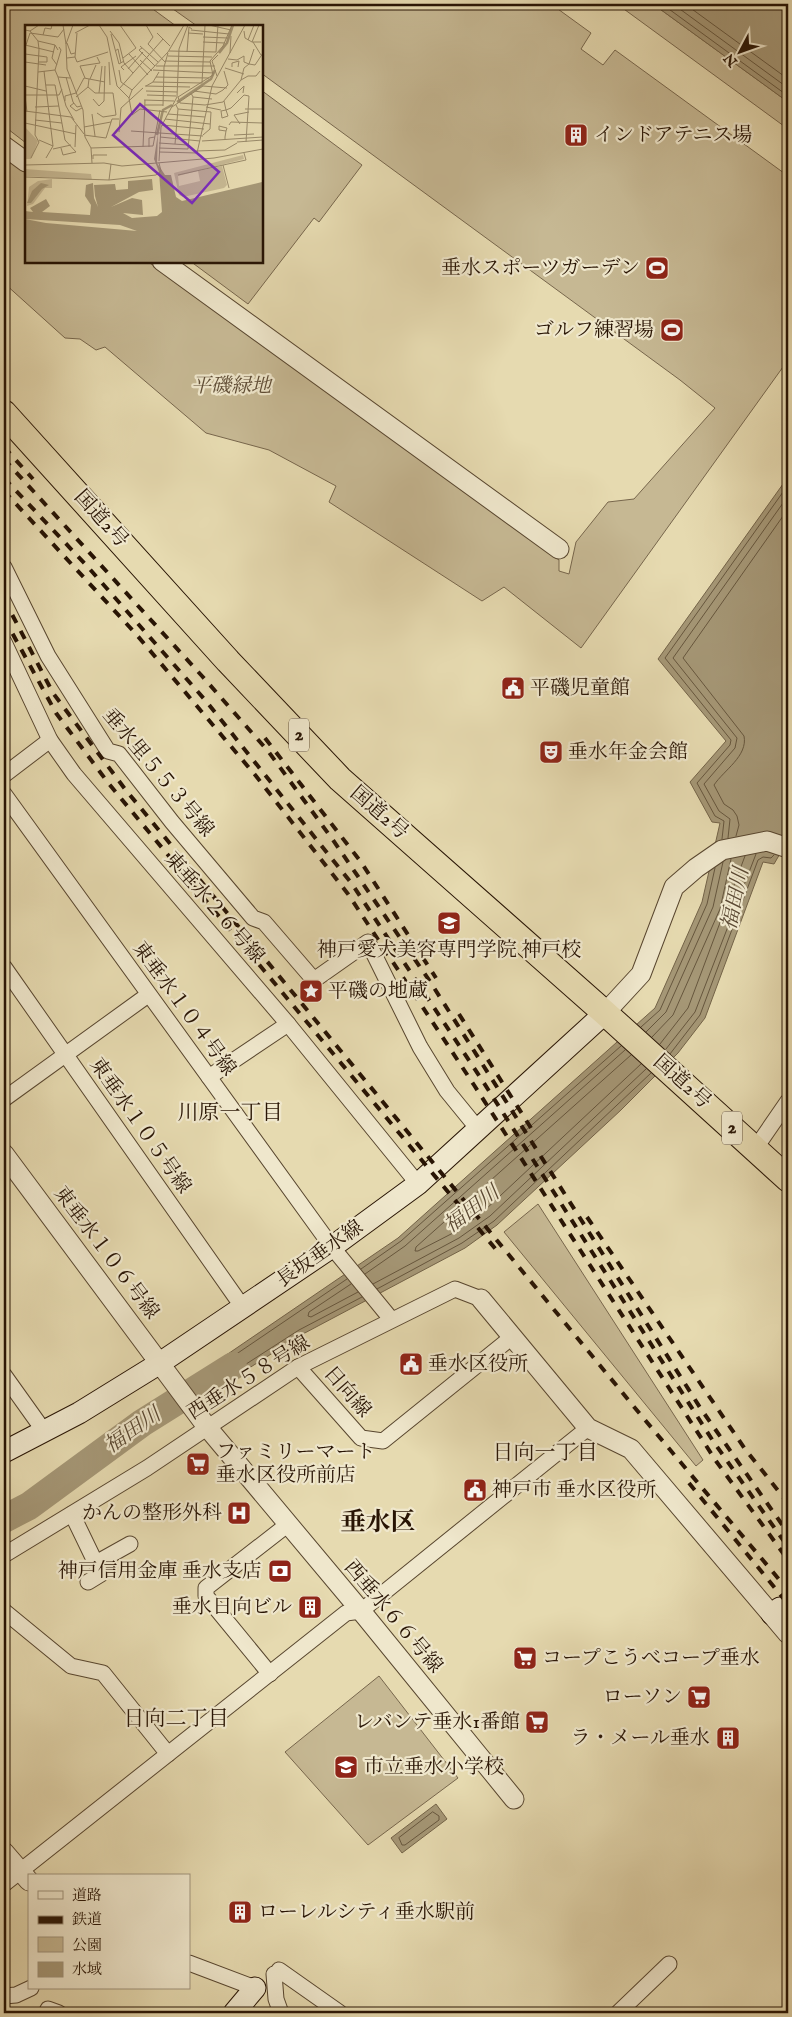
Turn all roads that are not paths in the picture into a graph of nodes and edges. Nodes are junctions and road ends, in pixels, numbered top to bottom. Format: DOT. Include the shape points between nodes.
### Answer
graph roads {
  1 [pos="4,146"];
  2 [pos="25,161"];
  3 [pos="163,262"];
  4 [pos="4,413"];
  5 [pos="559,549"];
  6 [pos="4,567"];
  7 [pos="4,642"];
  8 [pos="50,740"];
  9 [pos="4,775"];
  10 [pos="4,794"];
  11 [pos="788,848"];
  12 [pos="4,967"];
  13 [pos="148,995"];
  14 [pos="614,1021"];
  15 [pos="288,1024"];
  16 [pos="66,1054"];
  17 [pos="209,1077"];
  18 [pos="4,1099"];
  19 [pos="788,1101"];
  20 [pos="478,1129"];
  21 [pos="755,1149"];
  22 [pos="4,1154"];
  23 [pos="788,1179"];
  24 [pos="418,1184"];
  25 [pos="337,1254"];
  26 [pos="481,1299"];
  27 [pos="244,1309"];
  28 [pos="391,1319"];
  29 [pos="512,1337"];
  30 [pos="298,1367"];
  31 [pos="165,1372"];
  32 [pos="4,1375"];
  33 [pos="203,1422"];
  34 [pos="588,1428"];
  35 [pos="44,1431"];
  36 [pos="25,1441"];
  37 [pos="4,1446"];
  38 [pos="4,1452"];
  39 [pos="72,1514"];
  40 [pos="287,1525"];
  41 [pos="130,1544"];
  42 [pos="4,1555"];
  43 [pos="96,1563"];
  44 [pos="88,1582"];
  45 [pos="4,1611"];
  46 [pos="361,1611"];
  47 [pos="788,1634"];
  48 [pos="270,1674"];
  49 [pos="168,1754"];
  50 [pos="514,1799"];
  51 [pos="4,1852"];
  52 [pos="24,1876"];
  53 [pos="4,1884"];
  54 [pos="190,1963"];
  55 [pos="669,1964"];
  56 [pos="255,1988"];
  57 [pos="28,1989"];
  58 [pos="4,1996"];
  59 [pos="234,2013"];
  60 [pos="281,2013"];
  61 [pos="340,2013"];
  62 [pos="618,2013"];
  1 -- 2 [label="street"];
  3 -- 5 [label="street"];
  4 -- 14 [label="highway, 国道2号 / 2" via="340,779"];
  6 -- 20 [label="street, 垂水里５５３号線" via="48,656 108,751 119,754 252,918 264,922 314,980 368,942 420,1047 447,1091"];
  7 -- 8 [label="street, 東垂水２６号線"];
  8 -- 9 [label="street"];
  8 -- 15 [label="street, 東垂水２６号線" via="74,774"];
  10 -- 13 [label="street, 東垂水１０４号線"];
  11 -- 14 [label="street" via="767,841 722,850 674,887 641,974"];
  12 -- 16 [label="street, 東垂水１０５号線"];
  13 -- 16 [label="street"];
  13 -- 17 [label="street, 東垂水１０４号線"];
  14 -- 20 [label="main road, 長坂垂水線"];
  14 -- 21 [label="highway, 国道2号 / 2"];
  15 -- 17 [label="street"];
  15 -- 24 [label="street, 東垂水２６号線"];
  16 -- 18 [label="street"];
  16 -- 27 [label="street, 東垂水１０５号線"];
  17 -- 25 [label="street, 東垂水１０４号線"];
  19 -- 21 [label="street"];
  20 -- 24 [label="main road, 長坂垂水線"];
  21 -- 23 [label="highway, 国道2号 / 2"];
  22 -- 31 [label="street, 東垂水１０６号線"];
  24 -- 25 [label="main road, 長坂垂水線"];
  25 -- 27 [label="main road, 長坂垂水線"];
  25 -- 28 [label="street, 東垂水１０４号線"];
  26 -- 28 [label="street, 西垂水５８号線" via="455,1290"];
  26 -- 29 [label="street"];
  27 -- 31 [label="main road, 長坂垂水線"];
  28 -- 30 [label="street, 西垂水５８号線"];
  29 -- 30 [label="street, 日向線" via="383,1440 361,1438"];
  29 -- 34 [label="street"];
  30 -- 33 [label="street, 西垂水５８号線"];
  31 -- 33 [label="street, 東垂水１０６号線"];
  31 -- 35 [label="main road, 長坂垂水線"];
  32 -- 35 [label="street"];
  33 -- 39 [label="street, 西垂水５８号線" via="147,1468"];
  33 -- 40 [label="street, 西垂水６６号線"];
  34 -- 46 [label="street"];
  34 -- 47 [label="street" via="631,1449 776,1611"];
  35 -- 36 [label="main road, 長坂垂水線"];
  36 -- 37 [label="street"];
  36 -- 38 [label="main road, 長坂垂水線"];
  39 -- 42 [label="street, 西垂水５８号線"];
  39 -- 43 [label="street"];
  40 -- 46 [label="street, 西垂水６６号線"];
  40 -- 48 [label="street" via="206,1588 206,1596"];
  41 -- 43 [label="street"];
  43 -- 44 [label="street" via="102,1574"];
  45 -- 49 [label="street" via="71,1666 103,1673"];
  46 -- 48 [label="street" via="346,1613"];
  46 -- 50 [label="street, 西垂水６６号線"];
  48 -- 49 [label="street"];
  49 -- 52 [label="street"];
  51 -- 52 [label="street"];
  52 -- 53 [label="street"];
  54 -- 56 [label="street"];
  55 -- 62 [label="street"];
  56 -- 59 [label="main road"];
  57 -- 58 [label="street"];
  60 -- 61 [label="street" via="276,1999 277,1972"];
}
